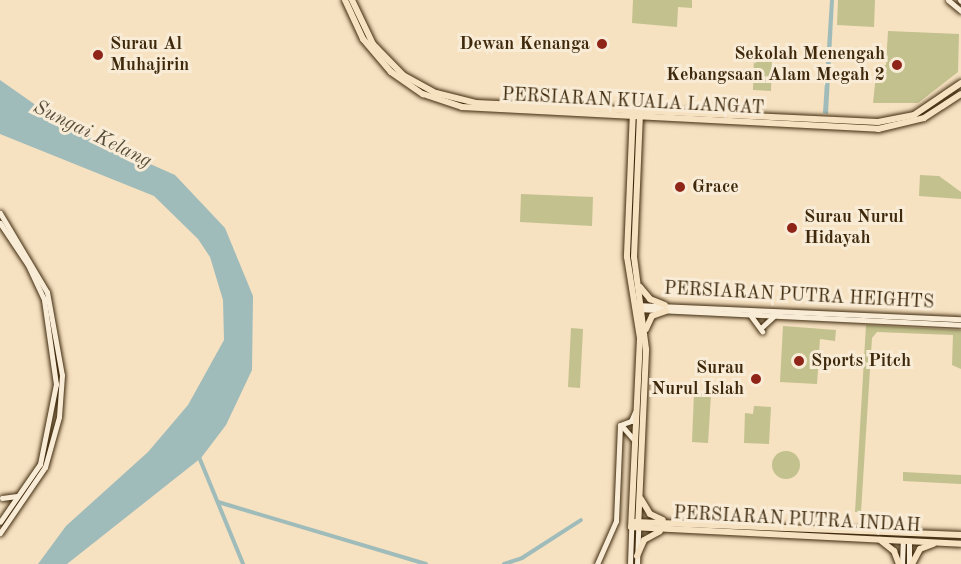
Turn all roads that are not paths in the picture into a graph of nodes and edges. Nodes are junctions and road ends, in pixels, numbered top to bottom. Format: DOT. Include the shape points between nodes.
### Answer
graph roads {
  1 [pos="345,0"];
  2 [pos="352,0"];
  3 [pos="948,0"];
  4 [pos="961,11"];
  5 [pos="961,83"];
  6 [pos="961,94"];
  7 [pos="929,106"];
  8 [pos="526,109"];
  9 [pos="637,114"];
  10 [pos="620,116"];
  11 [pos="761,117"];
  12 [pos="656,118"];
  13 [pos="781,118"];
  14 [pos="907,121"];
  15 [pos="925,123"];
  16 [pos="640,133"];
  17 [pos="632,139"];
  18 [pos="0,213"];
  19 [pos="0,223"];
  20 [pos="637,281"];
  21 [pos="638,307"];
  22 [pos="665,308"];
  23 [pos="747,314"];
  24 [pos="776,315"];
  25 [pos="961,319"];
  26 [pos="961,325"];
  27 [pos="646,329"];
  28 [pos="59,385"];
  29 [pos="636,411"];
  30 [pos="622,426"];
  31 [pos="634,446"];
  32 [pos="22,493"];
  33 [pos="640,496"];
  34 [pos="6,513"];
  35 [pos="0,522"];
  36 [pos="670,522"];
  37 [pos="635,525"];
  38 [pos="803,528"];
  39 [pos="841,529"];
  40 [pos="670,530"];
  41 [pos="873,530"];
  42 [pos="0,533"];
  43 [pos="934,533"];
  44 [pos="961,535"];
  45 [pos="800,536"];
  46 [pos="840,538"];
  47 [pos="879,539"];
  48 [pos="906,539"];
  49 [pos="946,543"];
  50 [pos="961,544"];
  51 [pos="637,556"];
  52 [pos="597,564"];
  53 [pos="630,564"];
  54 [pos="637,564"];
  55 [pos="900,564"];
  56 [pos="910,564"];
  1 -- 8 [label="main road, PERSIARAN KUALA LANGAT" via="373,53 408,85 462,107"];
  2 -- 8 [label="main road, PERSIARAN KUALA LANGAT" via="382,54 424,88 461,100"];
  3 -- 4 [label="street"];
  5 -- 7 [label="main road, PERSIARAN KUALA LANGAT"];
  6 -- 15 [label="main road"];
  7 -- 14 [label="main road, PERSIARAN KUALA LANGAT"];
  7 -- 15 [label="main road"];
  8 -- 9 [label="main road, PERSIARAN KUALA LANGAT"];
  8 -- 10 [label="main road, PERSIARAN KUALA LANGAT"];
  9 -- 10 [label="main road, PERSIARAN KUALA LANGAT"];
  9 -- 11 [label="main road, PERSIARAN KUALA LANGAT"];
  9 -- 12 [label="main road, PERSIARAN KUALA LANGAT"];
  9 -- 16 [label="main road"];
  9 -- 17 [label="main road"];
  10 -- 17 [label="main road" via="628,124"];
  11 -- 13 [label="main road, PERSIARAN KUALA LANGAT"];
  11 -- 13 [label="main road" via="772,111"];
  12 -- 14 [label="main road, PERSIARAN KUALA LANGAT" via="878,129"];
  12 -- 16 [label="main road"];
  13 -- 14 [label="main road, PERSIARAN KUALA LANGAT"];
  14 -- 15 [label="main road"];
  16 -- 20 [label="main road"];
  17 -- 21 [label="main road" via="627,257"];
  18 -- 28 [label="street" via="47,292"];
  19 -- 28 [label="street" via="28,265 44,300"];
  20 -- 21 [label="main road"];
  20 -- 22 [label="main road" via="650,299"];
  21 -- 22 [label="street, PERSIARAN PUTRA HEIGHTS"];
  21 -- 27 [label="main road"];
  21 -- 29 [label="main road"];
  22 -- 23 [label="street, PERSIARAN PUTRA HEIGHTS"];
  22 -- 25 [label="street, PERSIARAN PUTRA HEIGHTS"];
  22 -- 27 [label="main road" via="652,316"];
  23 -- 24 [label="street, PERSIARAN PUTRA HEIGHTS"];
  23 -- 24 [label="street" via="762,329"];
  24 -- 26 [label="street, PERSIARAN PUTRA HEIGHTS"];
  27 -- 33 [label="main road"];
  28 -- 32 [label="street" via="40,464"];
  28 -- 42 [label="street" via="45,467"];
  29 -- 30 [label="street"];
  29 -- 31 [label="main road"];
  30 -- 31 [label="street" via="631,433"];
  30 -- 52 [label="street" via="616,521"];
  31 -- 37 [label="main road"];
  32 -- 34 [label="street"];
  32 -- 34 [label="street" via="2,498"];
  33 -- 36 [label="main road" via="650,514"];
  33 -- 37 [label="main road"];
  34 -- 35 [label="street"];
  36 -- 37 [label="main road, PERSIARAN PUTRA INDAH"];
  36 -- 38 [label="main road, PERSIARAN PUTRA INDAH"];
  37 -- 40 [label="main road, PERSIARAN PUTRA INDAH"];
  37 -- 51 [label="street"];
  37 -- 53 [label="street"];
  38 -- 39 [label="main road, PERSIARAN PUTRA INDAH"];
  38 -- 45 [label="main road" via="816,533"];
  39 -- 41 [label="main road, PERSIARAN PUTRA INDAH"];
  39 -- 46 [label="main road" via="822,533"];
  40 -- 45 [label="main road, PERSIARAN PUTRA INDAH"];
  40 -- 51 [label="main road" via="648,536"];
  41 -- 43 [label="main road, PERSIARAN PUTRA INDAH"];
  41 -- 48 [label="main road"];
  43 -- 44 [label="main road, PERSIARAN PUTRA INDAH"];
  43 -- 48 [label="main road"];
  45 -- 46 [label="main road, PERSIARAN PUTRA INDAH"];
  46 -- 47 [label="main road, PERSIARAN PUTRA INDAH"];
  47 -- 48 [label="main road, PERSIARAN PUTRA INDAH"];
  47 -- 55 [label="main road" via="894,551"];
  48 -- 49 [label="main road, PERSIARAN PUTRA INDAH"];
  48 -- 55 [label="street"];
  48 -- 56 [label="street"];
  49 -- 50 [label="main road, PERSIARAN PUTRA INDAH"];
  49 -- 56 [label="main road" via="925,546"];
  51 -- 54 [label="street"];
}
